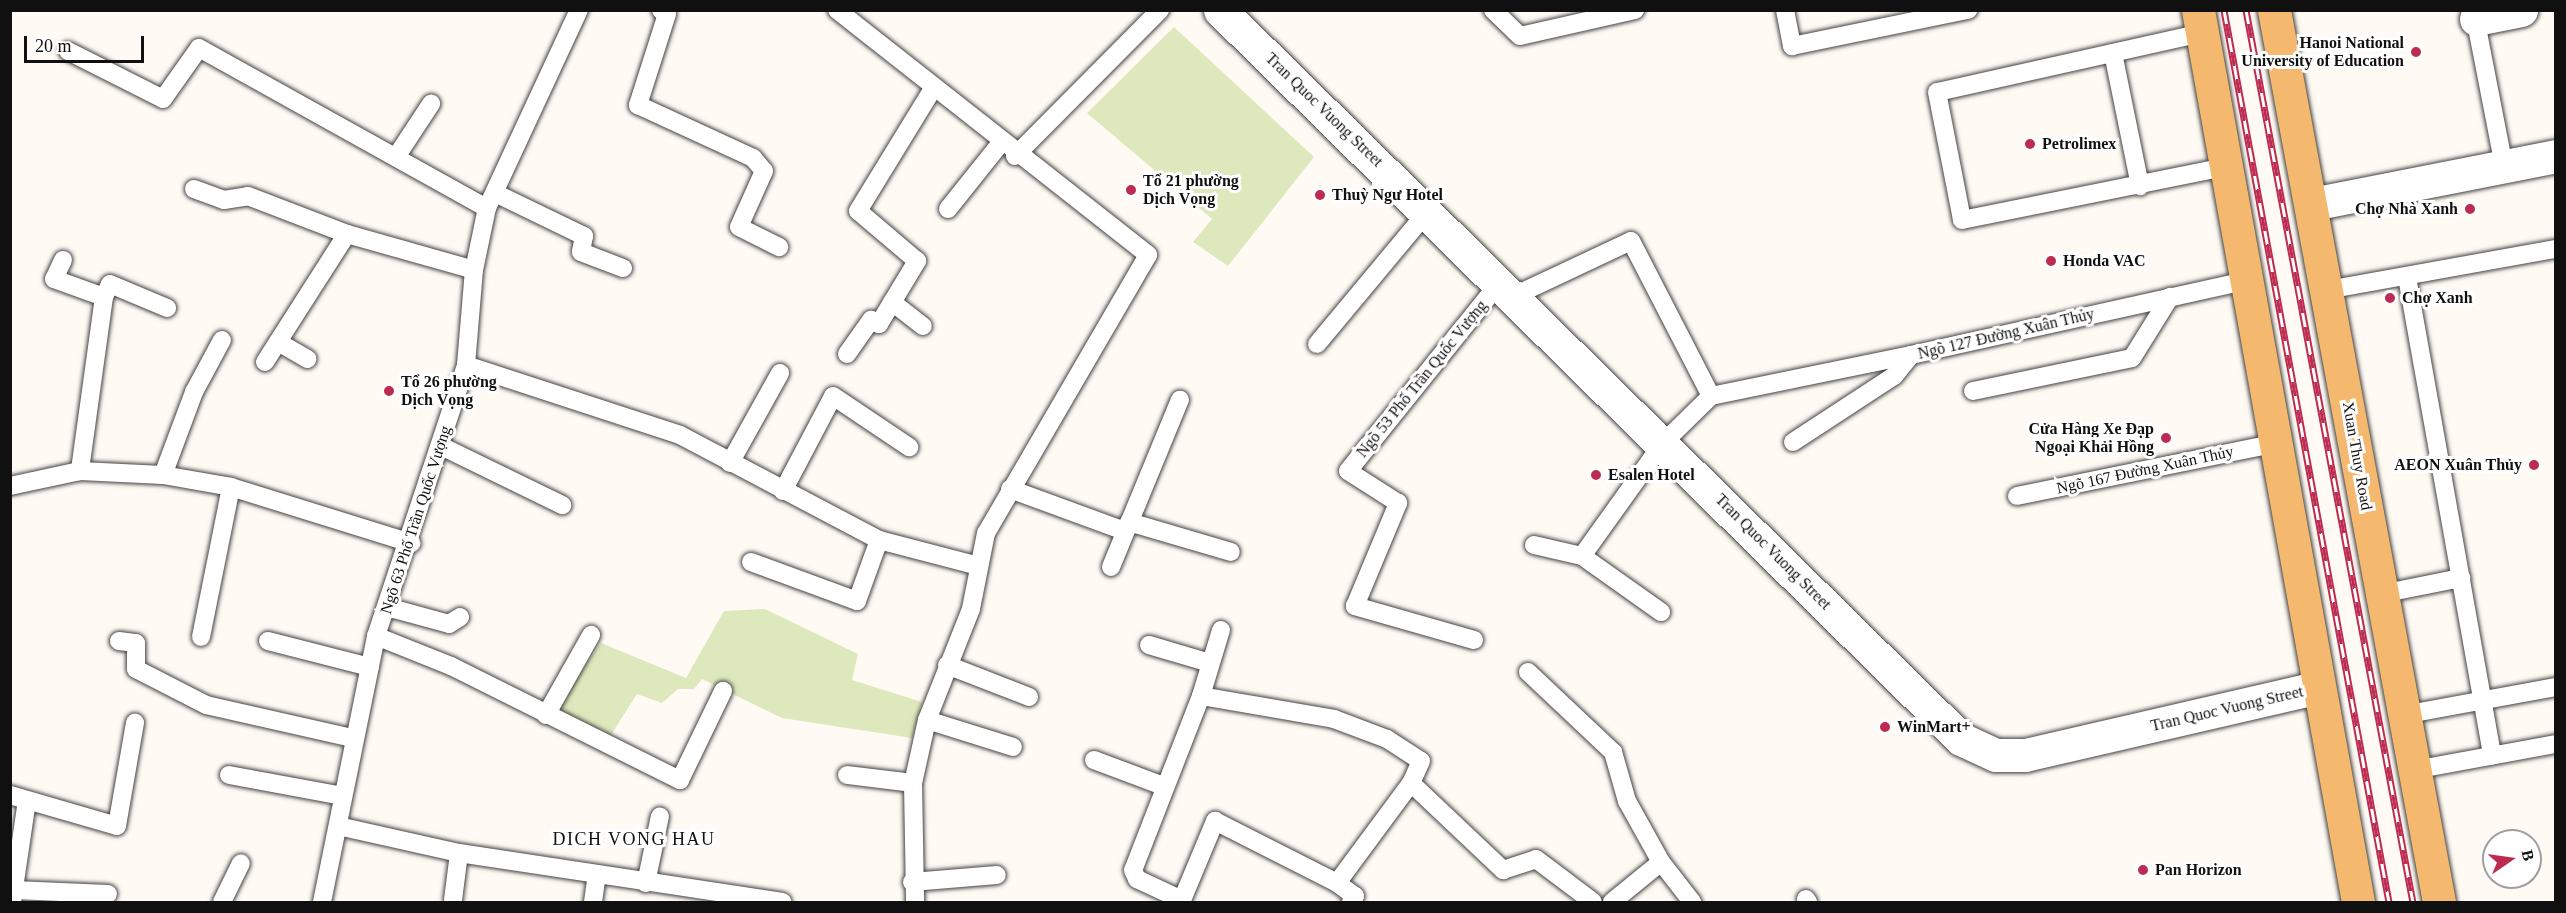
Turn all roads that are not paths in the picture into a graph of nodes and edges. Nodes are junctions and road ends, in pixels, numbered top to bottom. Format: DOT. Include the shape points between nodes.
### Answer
graph roads {
  1 [pos="579,10"];
  2 [pos="661,10"];
  3 [pos="837,10"];
  4 [pos="1160,10"];
  5 [pos="1220,10"];
  6 [pos="1493,10"];
  7 [pos="1635,10"];
  8 [pos="1785,10"];
  9 [pos="1968,10"];
  10 [pos="2274,10"];
  11 [pos="2521,10"];
  12 [pos="2475,15"];
  13 [pos="2200,22"];
  14 [pos="68,51"];
  15 [pos="2113,53"];
  16 [pos="934,87"];
  17 [pos="431,104"];
  18 [pos="1000,144"];
  19 [pos="1015,156"];
  20 [pos="2556,156"];
  21 [pos="396,157"];
  22 [pos="2504,166"];
  23 [pos="2225,167"];
  24 [pos="2140,186"];
  25 [pos="194,189"];
  26 [pos="491,200"];
  27 [pos="2312,204"];
  28 [pos="948,209"];
  29 [pos="1428,211"];
  30 [pos="347,234"];
  31 [pos="778,247"];
  32 [pos="2556,249"];
  33 [pos="63,260"];
  34 [pos="623,268"];
  35 [pos="474,270"];
  36 [pos="2407,277"];
  37 [pos="2245,281"];
  38 [pos="1507,289"];
  39 [pos="2327,290"];
  40 [pos="104,297"];
  41 [pos="2170,297"];
  42 [pos="892,302"];
  43 [pos="167,308"];
  44 [pos="923,326"];
  45 [pos="222,340"];
  46 [pos="278,342"];
  47 [pos="1317,344"];
  48 [pos="847,354"];
  49 [pos="1911,354"];
  50 [pos="307,359"];
  51 [pos="265,363"];
  52 [pos="466,365"];
  53 [pos="780,373"];
  54 [pos="1972,392"];
  55 [pos="1711,396"];
  56 [pos="1180,400"];
  57 [pos="1793,442"];
  58 [pos="1663,443"];
  59 [pos="2273,444"];
  60 [pos="441,446"];
  61 [pos="909,447"];
  62 [pos="730,463"];
  63 [pos="80,471"];
  64 [pos="163,475"];
  65 [pos="10,486"];
  66 [pos="231,487"];
  67 [pos="1010,489"];
  68 [pos="783,491"];
  69 [pos="2017,496"];
  70 [pos="562,505"];
  71 [pos="1127,526"];
  72 [pos="879,540"];
  73 [pos="411,543"];
  74 [pos="1534,545"];
  75 [pos="1231,552"];
  76 [pos="1582,556"];
  77 [pos="751,562"];
  78 [pos="979,566"];
  79 [pos="1111,567"];
  80 [pos="2461,578"];
  81 [pos="2381,594"];
  82 [pos="387,607"];
  83 [pos="1661,612"];
  84 [pos="460,617"];
  85 [pos="1221,630"];
  86 [pos="591,635"];
  87 [pos="376,636"];
  88 [pos="201,637"];
  89 [pos="1474,640"];
  90 [pos="119,641"];
  91 [pos="267,641"];
  92 [pos="1149,645"];
  93 [pos="1210,663"];
  94 [pos="947,665"];
  95 [pos="370,667"];
  96 [pos="1528,672"];
  97 [pos="2556,687"];
  98 [pos="2315,688"];
  99 [pos="723,691"];
  100 [pos="1201,696"];
  101 [pos="1029,697"];
  102 [pos="2482,700"];
  103 [pos="546,714"];
  104 [pos="2403,715"];
  105 [pos="927,720"];
  106 [pos="135,723"];
  107 [pos="353,738"];
  108 [pos="2556,744"];
  109 [pos="1013,747"];
  110 [pos="2492,756"];
  111 [pos="1094,760"];
  112 [pos="2414,770"];
  113 [pos="847,775"];
  114 [pos="229,776"];
  115 [pos="913,783"];
  116 [pos="1411,783"];
  117 [pos="1163,786"];
  118 [pos="342,796"];
  119 [pos="19,798"];
  120 [pos="660,816"];
  121 [pos="338,826"];
  122 [pos="459,853"];
  123 [pos="1660,862"];
  124 [pos="241,863"];
  125 [pos="597,874"];
  126 [pos="997,875"];
  127 [pos="912,882"];
  128 [pos="646,883"];
  129 [pos="1337,883"];
  130 [pos="108,894"];
  131 [pos="13,896"];
  132 [pos="453,900"];
  133 [pos="758,901"];
  134 [pos="1185,901"];
  135 [pos="222,903"];
  136 [pos="322,903"];
  137 [pos="593,903"];
  138 [pos="782,903"];
  139 [pos="915,903"];
  140 [pos="1351,903"];
  141 [pos="1593,903"];
  142 [pos="1612,903"];
  143 [pos="1692,903"];
  144 [pos="2358,903"];
  145 [pos="2439,903"];
  1 -- 26 [label="lane, Ngõ 63 Phố Trần Quốc Vượng"];
  2 -- 31 [label="lane" via="667,14 638,105 753,158 764,171 739,227"];
  3 -- 16 [label="lane"];
  4 -- 19 [label="lane"];
  5 -- 29 [label="street, Tran Quoc Vuong Street"];
  6 -- 7 [label="lane" via="1520,36"];
  8 -- 9 [label="lane" via="1792,46"];
  10 -- 27 [label="main road, Xuan Thuy Road"];
  11 -- 12 [label="street"];
  12 -- 22 [label="lane"];
  13 -- 15 [label="lane"];
  13 -- 23 [label="main road"];
  14 -- 21 [label="lane" via="163,99 199,48"];
  15 -- 24 [label="lane"];
  15 -- 24 [label="lane" via="1937,92 1962,220"];
  16 -- 18 [label="lane"];
  16 -- 42 [label="lane" via="858,211 917,261"];
  17 -- 21 [label="lane"];
  18 -- 19 [label="lane"];
  18 -- 28 [label="lane"];
  19 -- 67 [label="lane" via="1148,255"];
  20 -- 22 [label="street"];
  21 -- 26 [label="lane"];
  22 -- 27 [label="street"];
  23 -- 24 [label="lane"];
  23 -- 37 [label="main road"];
  25 -- 30 [label="lane" via="224,200 248,196"];
  26 -- 34 [label="lane" via="584,236 581,252"];
  26 -- 35 [label="lane, Ngõ 63 Phố Trần Quốc Vượng"];
  27 -- 39 [label="main road, Xuan Thuy Road"];
  29 -- 38 [label="street, Tran Quoc Vuong Street"];
  29 -- 47 [label="lane"];
  30 -- 35 [label="lane"];
  30 -- 46 [label="lane"];
  32 -- 36 [label="lane"];
  33 -- 40 [label="lane" via="54,279"];
  35 -- 52 [label="lane, Ngõ 63 Phố Trần Quốc Vượng"];
  36 -- 39 [label="lane"];
  36 -- 80 [label="lane"];
  37 -- 41 [label="lane, Ngõ 127 Đường Xuân Thủy"];
  37 -- 59 [label="main road"];
  38 -- 55 [label="lane" via="1631,241"];
  38 -- 58 [label="street, Tran Quoc Vuong Street"];
  38 -- 89 [label="lane, Ngõ 53 Phố Trần Quốc Vượng" via="1348,471 1398,503 1355,606"];
  39 -- 81 [label="main road, Xuan Thuy Road"];
  40 -- 43 [label="lane" via="110,285"];
  40 -- 63 [label="lane"];
  41 -- 49 [label="lane, Ngõ 127 Đường Xuân Thủy"];
  41 -- 54 [label="lane" via="2132,358"];
  42 -- 44 [label="lane"];
  42 -- 48 [label="lane" via="879,324 871,320"];
  45 -- 64 [label="lane" via="194,392"];
  46 -- 50 [label="lane"];
  46 -- 51 [label="lane"];
  49 -- 55 [label="lane"];
  49 -- 57 [label="lane, Ngõ 127 Đường Xuân Thủy" via="1894,376"];
  52 -- 60 [label="lane, Ngõ 63 Phố Trần Quốc Vượng"];
  52 -- 62 [label="lane" via="680,435"];
  53 -- 62 [label="lane"];
  55 -- 58 [label="lane"];
  56 -- 71 [label="lane"];
  58 -- 76 [label="lane"];
  58 -- 98 [label="street, Tran Quoc Vuong Street" via="1961,739 1996,755 2094,741"];
  59 -- 69 [label="lane, Ngõ 167 Đường Xuân Thủy"];
  59 -- 98 [label="main road"];
  60 -- 70 [label="lane"];
  60 -- 73 [label="lane, Ngõ 63 Phố Trần Quốc Vượng"];
  61 -- 68 [label="lane" via="833,396"];
  62 -- 68 [label="lane"];
  63 -- 64 [label="lane"];
  63 -- 65 [label="lane"];
  64 -- 66 [label="lane"];
  66 -- 73 [label="lane"];
  66 -- 88 [label="lane"];
  67 -- 71 [label="lane"];
  67 -- 78 [label="lane" via="986,534"];
  68 -- 72 [label="lane"];
  71 -- 75 [label="lane"];
  71 -- 79 [label="lane"];
  72 -- 77 [label="lane" via="857,601"];
  72 -- 78 [label="lane"];
  73 -- 82 [label="lane, Ngõ 63 Phố Trần Quốc Vượng"];
  74 -- 76 [label="lane"];
  76 -- 83 [label="lane"];
  78 -- 94 [label="lane" via="971,609"];
  80 -- 81 [label="lane"];
  80 -- 102 [label="lane"];
  81 -- 104 [label="main road, Xuan Thuy Road"];
  82 -- 84 [label="lane" via="449,624"];
  82 -- 87 [label="lane, Ngõ 63 Phố Trần Quốc Vượng"];
  85 -- 93 [label="lane"];
  86 -- 103 [label="lane"];
  87 -- 95 [label="lane, Ngõ 63 Phố Trần Quốc Vượng"];
  87 -- 103 [label="lane" via="451,666"];
  90 -- 107 [label="lane" via="136,643 136,669 206,705"];
  91 -- 95 [label="lane"];
  92 -- 93 [label="lane"];
  93 -- 100 [label="lane"];
  94 -- 101 [label="lane"];
  94 -- 105 [label="lane"];
  95 -- 107 [label="lane, Ngõ 63 Phố Trần Quốc Vượng"];
  96 -- 123 [label="lane" via="1613,752 1627,801"];
  97 -- 102 [label="lane"];
  98 -- 144 [label="main road"];
  99 -- 103 [label="lane" via="680,780"];
  100 -- 116 [label="lane" via="1334,719 1386,739 1421,761"];
  100 -- 117 [label="lane"];
  102 -- 104 [label="lane"];
  102 -- 110 [label="lane"];
  104 -- 112 [label="main road, Xuan Thuy Road"];
  105 -- 109 [label="lane"];
  105 -- 115 [label="lane"];
  106 -- 119 [label="lane" via="117,826"];
  107 -- 118 [label="lane, Ngõ 63 Phố Trần Quốc Vượng"];
  108 -- 110 [label="lane"];
  110 -- 112 [label="lane"];
  111 -- 117 [label="lane"];
  112 -- 145 [label="main road, Xuan Thuy Road"];
  113 -- 115 [label="lane"];
  114 -- 118 [label="lane"];
  115 -- 127 [label="lane"];
  116 -- 129 [label="lane"];
  116 -- 141 [label="lane" via="1503,870 1536,859"];
  117 -- 134 [label="lane" via="1132,870 1137,879"];
  118 -- 121 [label="lane, Ngõ 63 Phố Trần Quốc Vượng"];
  119 -- 131 [label="lane"];
  120 -- 128 [label="lane"];
  121 -- 122 [label="lane"];
  121 -- 136 [label="lane, Ngõ 63 Phố Trần Quốc Vượng"];
  122 -- 125 [label="lane"];
  122 -- 132 [label="lane"];
  123 -- 142 [label="lane"];
  123 -- 143 [label="lane"];
  124 -- 135 [label="lane"];
  125 -- 128 [label="lane"];
  125 -- 137 [label="lane"];
  126 -- 127 [label="lane"];
  127 -- 139 [label="lane"];
  128 -- 133 [label="lane"];
  129 -- 134 [label="lane" via="1215,821"];
  129 -- 140 [label="lane" via="1355,896"];
  130 -- 131 [label="lane"];
  133 -- 138 [label="lane"];
}
